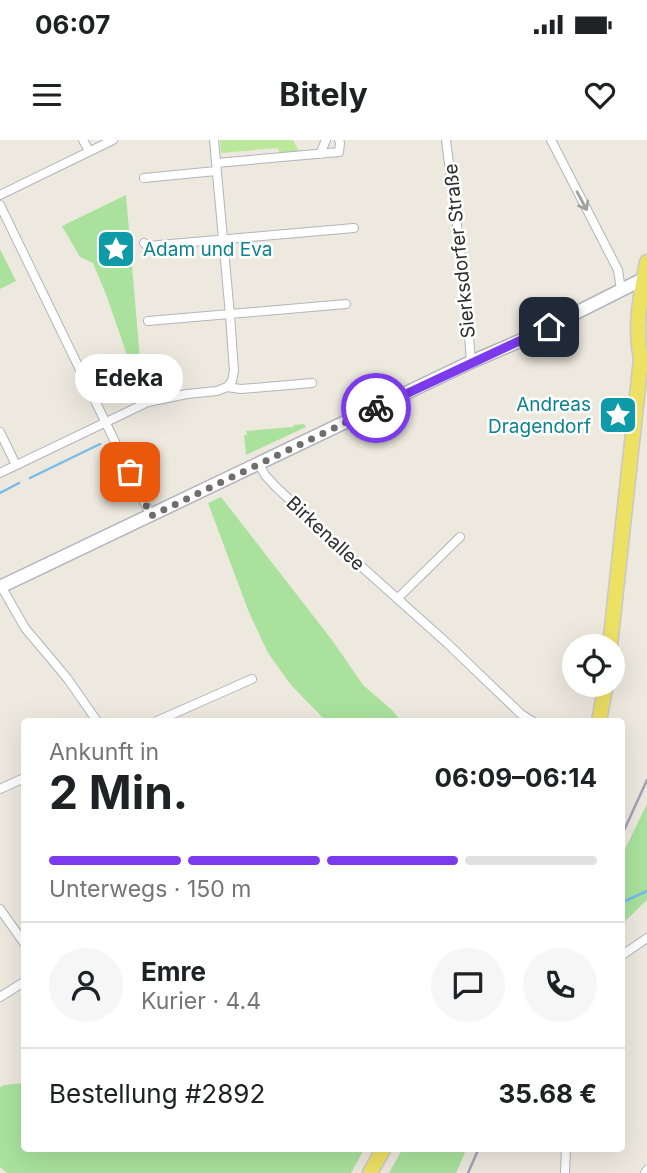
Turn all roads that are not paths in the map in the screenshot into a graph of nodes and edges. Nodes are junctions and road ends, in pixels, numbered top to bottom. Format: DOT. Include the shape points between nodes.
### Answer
graph roads {
  1 [pos="83,140"];
  2 [pos="113,140"];
  3 [pos="214,140"];
  4 [pos="326,140"];
  5 [pos="339,140"];
  6 [pos="446,140"];
  7 [pos="551,140"];
  8 [pos="89,151"];
  9 [pos="320,154"];
  10 [pos="216,167"];
  11 [pos="144,178"];
  12 [pos="0,195"];
  13 [pos="0,205"];
  14 [pos="354,228"];
  15 [pos="223,240"];
  16 [pos="144,243"];
  17 [pos="647,262"];
  18 [pos="646,279"];
  19 [pos="621,290"];
  20 [pos="345,304"];
  21 [pos="230,315"];
  22 [pos="148,321"];
  23 [pos="644,354"];
  24 [pos="471,362"];
  25 [pos="312,383"];
  26 [pos="227,387"];
  27 [pos="105,421"];
  28 [pos="0,432"];
  29 [pos="259,464"];
  30 [pos="16,465"];
  31 [pos="0,473"];
  32 [pos="151,516"];
  33 [pos="460,537"];
  34 [pos="1,587"];
  35 [pos="398,598"];
  36 [pos="611,634"];
  37 [pos="252,679"];
  38 [pos="604,697"];
  39 [pos="95,718"];
  40 [pos="164,718"];
  41 [pos="527,718"];
  42 [pos="600,718"];
  43 [pos="21,779"];
  44 [pos="0,789"];
  45 [pos="0,909"];
  46 [pos="21,939"];
  47 [pos="646,940"];
  48 [pos="625,953"];
  49 [pos="21,984"];
  50 [pos="0,998"];
  51 [pos="382,1152"];
  52 [pos="566,1152"];
  53 [pos="370,1173"];
  54 [pos="565,1173"];
  1 -- 8 [label="street"];
  2 -- 8 [label="street"];
  3 -- 10 [label="street"];
  4 -- 9 [label="street"];
  5 -- 9 [label="street" via="339,152"];
  6 -- 24 [label="street, Sierksdorfer Straße"];
  7 -- 19 [label="street, one-way" via="618,270"];
  8 -- 12 [label="street"];
  9 -- 10 [label="street"];
  10 -- 11 [label="street"];
  10 -- 15 [label="street"];
  13 -- 27 [label="street"];
  14 -- 15 [label="street"];
  15 -- 16 [label="street"];
  15 -- 21 [label="street"];
  17 -- 18 [label="main road"];
  18 -- 19 [label="main road"];
  18 -- 23 [label="main road" via="637,339"];
  19 -- 24 [label="main road"];
  20 -- 21 [label="street"];
  21 -- 22 [label="street"];
  21 -- 26 [label="street" via="234,371"];
  23 -- 36 [label="main road"];
  24 -- 29 [label="main road"];
  25 -- 26 [label="street"];
  26 -- 27 [label="street" via="154,400"];
  27 -- 30 [label="street"];
  27 -- 32 [label="street"];
  28 -- 30 [label="street"];
  29 -- 32 [label="main road"];
  29 -- 35 [label="street, Birkenallee" via="276,487"];
  30 -- 31 [label="street"];
  32 -- 34 [label="main road"];
  33 -- 35 [label="street"];
  34 -- 39 [label="street" via="25,628"];
  35 -- 41 [label="street, Birkenallee"];
  37 -- 40 [label="street"];
  38 -- 42 [label="main road"];
  43 -- 44 [label="street"];
  45 -- 46 [label="street"];
  47 -- 48 [label="street"];
  49 -- 50 [label="street"];
  51 -- 53 [label="main road"];
  52 -- 54 [label="street"];
}
